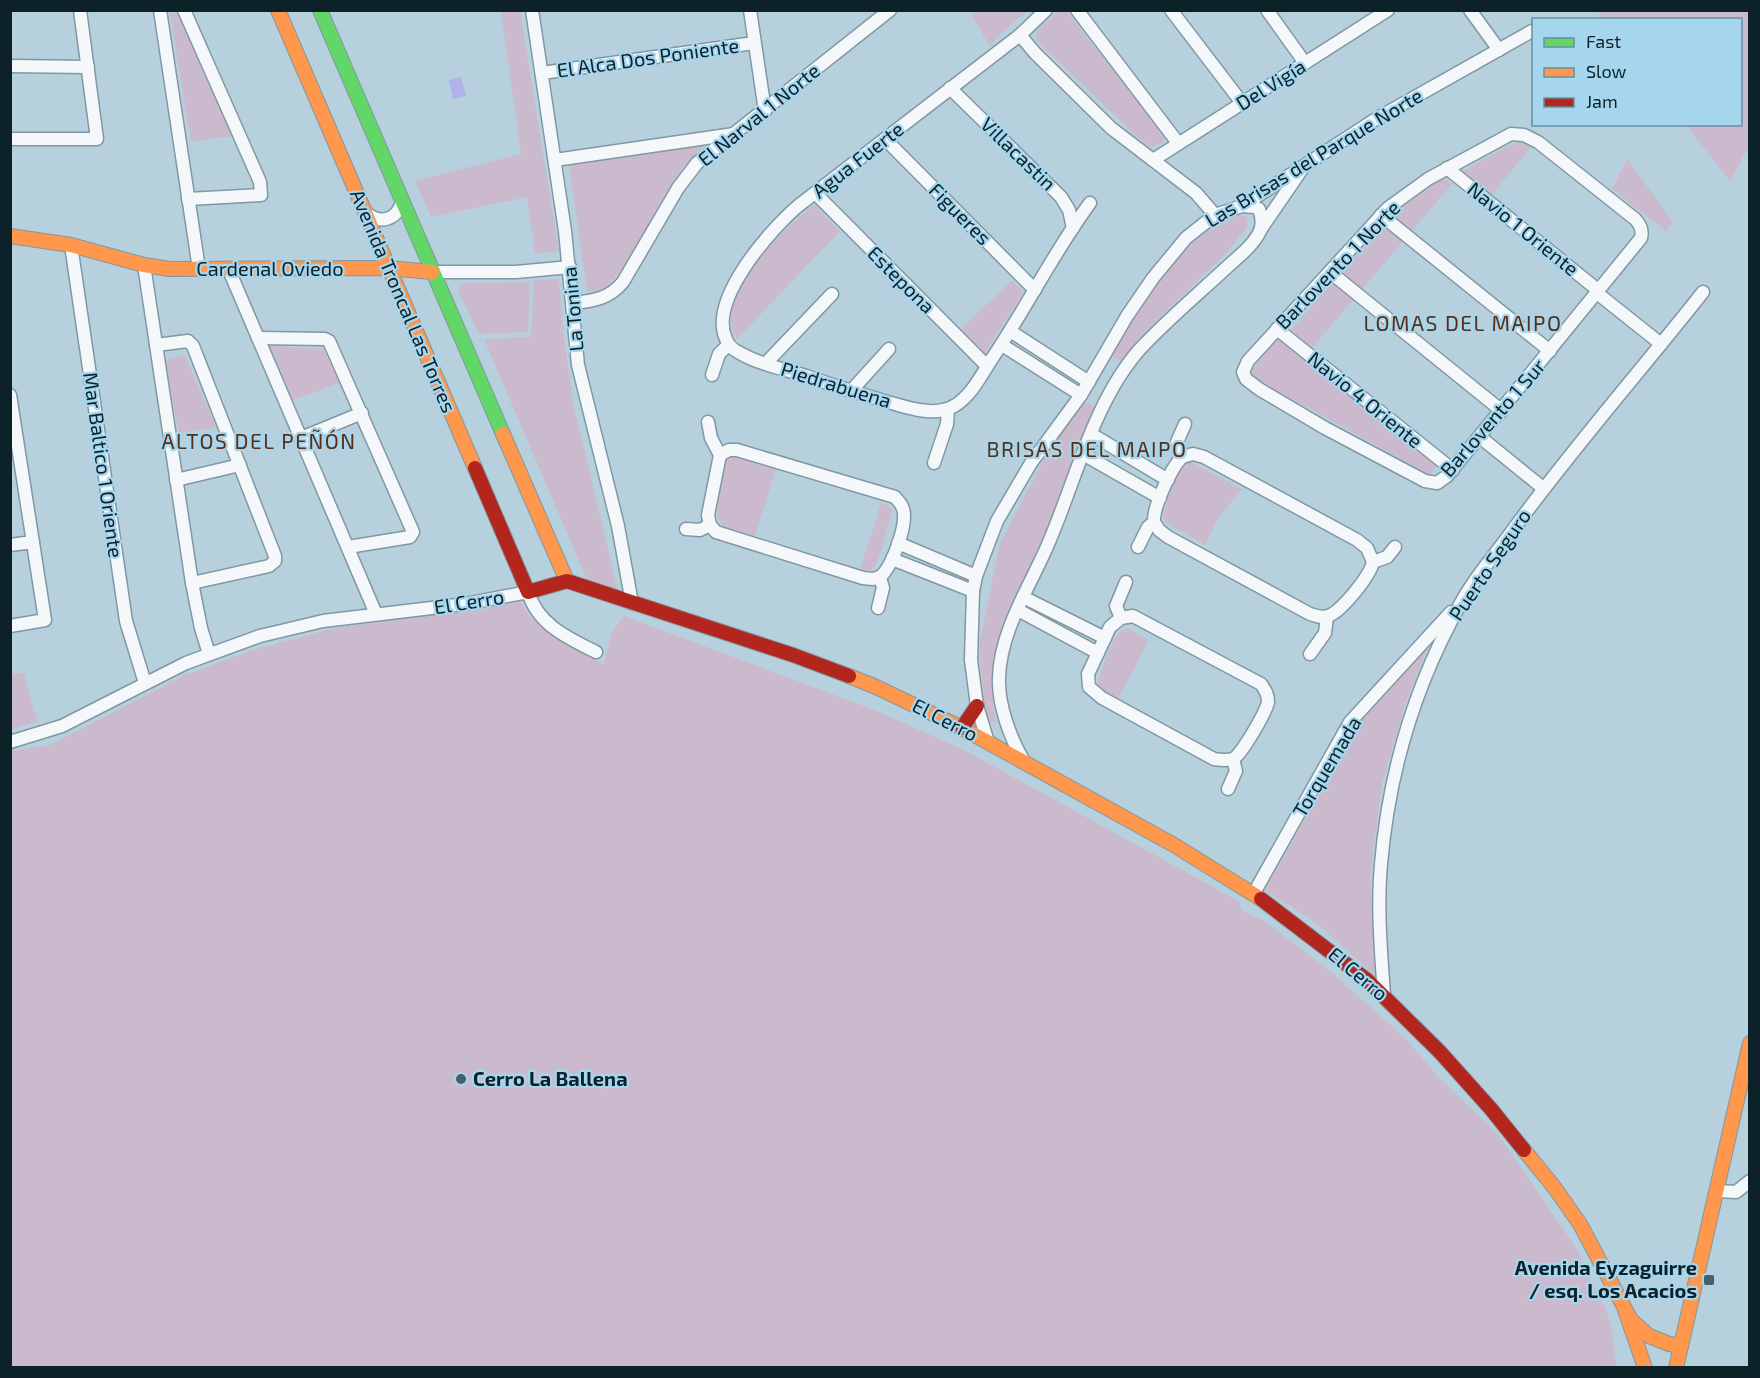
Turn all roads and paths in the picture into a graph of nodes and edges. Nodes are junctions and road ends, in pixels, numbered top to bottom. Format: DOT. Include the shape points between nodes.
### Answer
graph roads {
  1 [pos="80,10"];
  2 [pos="160,10"];
  3 [pos="183,10"];
  4 [pos="278,10"];
  5 [pos="320,10"];
  6 [pos="532,10"];
  7 [pos="750,10"];
  8 [pos="890,10"];
  9 [pos="1046,10"];
  10 [pos="1077,10"];
  11 [pos="1172,10"];
  12 [pos="1266,10"];
  13 [pos="1362,10"];
  14 [pos="1388,10"];
  15 [pos="1470,10"];
  16 [pos="1370,22"];
  17 [pos="1532,31"];
  18 [pos="1020,35"];
  19 [pos="754,43"];
  20 [pos="1499,50"];
  21 [pos="1305,63"];
  22 [pos="10,66"];
  23 [pos="88,67"];
  24 [pos="542,73"];
  25 [pos="950,88"];
  26 [pos="1242,103"];
  27 [pos="765,111"];
  28 [pos="735,133"];
  29 [pos="10,139"];
  30 [pos="885,139"];
  31 [pos="1178,143"];
  32 [pos="555,160"];
  33 [pos="1154,160"];
  34 [pos="1306,163"];
  35 [pos="1447,168"];
  36 [pos="815,193"];
  37 [pos="188,199"];
  38 [pos="402,202"];
  39 [pos="1090,203"];
  40 [pos="1242,206"];
  41 [pos="364,210"];
  42 [pos="1215,215"];
  43 [pos="1381,215"];
  44 [pos="1072,228"];
  45 [pos="1260,230"];
  46 [pos="1642,230"];
  47 [pos="10,236"];
  48 [pos="71,245"];
  49 [pos="144,265"];
  50 [pos="570,267"];
  51 [pos="389,268"];
  52 [pos="199,269"];
  53 [pos="229,270"];
  54 [pos="432,272"];
  55 [pos="1330,272"];
  56 [pos="1035,290"];
  57 [pos="1598,292"];
  58 [pos="1703,292"];
  59 [pos="832,294"];
  60 [pos="573,303"];
  61 [pos="1277,329"];
  62 [pos="1010,332"];
  63 [pos="258,338"];
  64 [pos="1661,344"];
  65 [pos="156,345"];
  66 [pos="728,345"];
  67 [pos="1002,345"];
  68 [pos="890,349"];
  69 [pos="1550,351"];
  70 [pos="766,363"];
  71 [pos="987,366"];
  72 [pos="712,375"];
  73 [pos="1089,382"];
  74 [pos="851,391"];
  75 [pos="10,395"];
  76 [pos="1081,395"];
  77 [pos="948,409"];
  78 [pos="1502,411"];
  79 [pos="362,413"];
  80 [pos="708,422"];
  81 [pos="1185,424"];
  82 [pos="1091,434"];
  83 [pos="1480,437"];
  84 [pos="301,438"];
  85 [pos="1083,454"];
  86 [pos="720,455"];
  87 [pos="1182,458"];
  88 [pos="934,463"];
  89 [pos="240,465"];
  90 [pos="16,469"];
  91 [pos="1453,470"];
  92 [pos="176,480"];
  93 [pos="1168,480"];
  94 [pos="1425,481"];
  95 [pos="1543,488"];
  96 [pos="1161,498"];
  97 [pos="1154,522"];
  98 [pos="710,525"];
  99 [pos="686,529"];
  100 [pos="33,542"];
  101 [pos="898,543"];
  102 [pos="10,544"];
  103 [pos="348,547"];
  104 [pos="1138,547"];
  105 [pos="1395,547"];
  106 [pos="892,559"];
  107 [pos="1373,562"];
  108 [pos="976,576"];
  109 [pos="880,577"];
  110 [pos="567,582"];
  111 [pos="1126,582"];
  112 [pos="192,583"];
  113 [pos="973,591"];
  114 [pos="528,592"];
  115 [pos="1023,597"];
  116 [pos="1464,598"];
  117 [pos="632,603"];
  118 [pos="878,608"];
  119 [pos="1018,610"];
  120 [pos="376,614"];
  121 [pos="1327,617"];
  122 [pos="1121,618"];
  123 [pos="10,626"];
  124 [pos="1105,638"];
  125 [pos="596,652"];
  126 [pos="1098,653"];
  127 [pos="209,654"];
  128 [pos="1310,654"];
  129 [pos="145,683"];
  130 [pos="977,706"];
  131 [pos="962,728"];
  132 [pos="10,742"];
  133 [pos="988,742"];
  134 [pos="1235,757"];
  135 [pos="1025,763"];
  136 [pos="1228,789"];
  137 [pos="1254,893"];
  138 [pos="1384,995"];
  139 [pos="1749,1043"];
  140 [pos="1749,1181"];
  141 [pos="1717,1191"];
  142 [pos="1624,1311"];
  143 [pos="1681,1346"];
  144 [pos="1645,1368"];
  145 [pos="1676,1368"];
  1 -- 23 [label="street"];
  2 -- 37 [label="street"];
  3 -- 37 [label="street" via="260,182 261,195"];
  4 -- 41 [label="street, Avenida Troncal Las Torres"];
  5 -- 38 [label="street, Avenida Troncal Las Torres"];
  6 -- 24 [label="street, La Tonina"];
  7 -- 19 [label="street"];
  8 -- 27 [label="street, El Narval 1 Norte"];
  9 -- 18 [label="street, Agua Fuerte"];
  10 -- 31 [label="street"];
  11 -- 26 [label="street"];
  12 -- 21 [label="street"];
  13 -- 16 [label="street"];
  14 -- 16 [label="street, Del Vigía"];
  15 -- 20 [label="street"];
  16 -- 21 [label="street, Del Vigía"];
  17 -- 20 [label="street, Las Brisas del Parque Norte"];
  18 -- 25 [label="street, Agua Fuerte"];
  18 -- 33 [label="street" via="1111,128"];
  19 -- 24 [label="street, El Alca Dos Poniente"];
  19 -- 27 [label="street"];
  20 -- 34 [label="street, Las Brisas del Parque Norte"];
  21 -- 26 [label="street, Del Vigía"];
  22 -- 23 [label="street"];
  23 -- 29 [label="street" via="97,139"];
  24 -- 32 [label="street, La Tonina"];
  25 -- 30 [label="street, Agua Fuerte"];
  25 -- 44 [label="street, Villacastin" via="1061,197 1069,210"];
  26 -- 31 [label="street, Del Vigía"];
  27 -- 28 [label="street, El Narval 1 Norte"];
  28 -- 32 [label="street"];
  28 -- 60 [label="street, El Narval 1 Norte" via="690,171 617,289 598,300"];
  30 -- 36 [label="street, Agua Fuerte"];
  30 -- 56 [label="street, Figueres"];
  31 -- 33 [label="street, Del Vigía"];
  32 -- 50 [label="street, La Tonina"];
  33 -- 42 [label="street" via="1196,193"];
  34 -- 40 [label="street, Las Brisas del Parque Norte"];
  34 -- 45 [label="street"];
  35 -- 43 [label="street, Barlovento 1 Norte"];
  35 -- 46 [label="street, Barlovento 1 Norte" via="1511,134 1524,135 1538,141 1635,219"];
  35 -- 57 [label="street, Navio 1 Oriente"];
  36 -- 66 [label="street, Agua Fuerte" via="775,227 743,269 723,316"];
  36 -- 71 [label="street, Estepona"];
  37 -- 52 [label="street"];
  38 -- 41 [label="street" via="398,213 388,219 376,220"];
  38 -- 54 [label="street, Avenida Troncal Las Torres"];
  39 -- 44 [label="street"];
  40 -- 42 [label="street, Las Brisas del Parque Norte"];
  40 -- 45 [label="street" via="1259,209"];
  41 -- 51 [label="street, Avenida Troncal Las Torres"];
  42 -- 73 [label="street, Las Brisas del Parque Norte" via="1186,238 1153,279"];
  43 -- 55 [label="street, Barlovento 1 Norte"];
  43 -- 69 [label="street"];
  44 -- 56 [label="street"];
  45 -- 82 [label="street" via="1242,254 1138,351 1121,374"];
  46 -- 57 [label="street, Barlovento 1 Sur" via="1641,238"];
  47 -- 48 [label="street, Cardenal Oviedo"];
  48 -- 49 [label="street, Cardenal Oviedo"];
  48 -- 129 [label="street, Mar Baltico 1 Oriente" via="126,621"];
  49 -- 52 [label="street, Cardenal Oviedo"];
  49 -- 65 [label="street"];
  50 -- 54 [label="street, Cardenal Oviedo" via="516,272"];
  50 -- 60 [label="street, La Tonina"];
  51 -- 53 [label="street, Cardenal Oviedo"];
  51 -- 54 [label="street, Cardenal Oviedo"];
  51 -- 114 [label="street, Avenida Troncal Las Torres"];
  52 -- 53 [label="street, Cardenal Oviedo"];
  53 -- 63 [label="street"];
  54 -- 110 [label="street, Avenida Troncal Las Torres"];
  55 -- 61 [label="street, Barlovento 1 Norte"];
  55 -- 78 [label="street"];
  56 -- 62 [label="street"];
  57 -- 64 [label="street, Navio 1 Oriente"];
  57 -- 69 [label="street, Barlovento 1 Sur"];
  58 -- 64 [label="street, Puerto Seguro"];
  59 -- 70 [label="street"];
  60 -- 117 [label="street, La Tonina" via="581,382 618,526"];
  61 -- 91 [label="street, Navio 4 Oriente"];
  61 -- 94 [label="street, Barlovento 1 Norte" via="1245,364 1244,376 1325,428"];
  62 -- 67 [label="street"];
  62 -- 73 [label="street"];
  63 -- 79 [label="street" via="328,341"];
  63 -- 84 [label="street"];
  64 -- 95 [label="street, Puerto Seguro"];
  65 -- 89 [label="street" via="191,342"];
  65 -- 92 [label="street"];
  66 -- 70 [label="street, Piedrabuena"];
  66 -- 72 [label="street" via="719,354"];
  67 -- 71 [label="street"];
  67 -- 76 [label="street"];
  68 -- 74 [label="street"];
  69 -- 78 [label="street, Barlovento 1 Sur"];
  70 -- 74 [label="street, Piedrabuena"];
  71 -- 77 [label="street" via="962,400"];
  73 -- 76 [label="street, Las Brisas del Parque Norte"];
  74 -- 77 [label="street, Piedrabuena" via="917,410"];
  75 -- 90 [label="street"];
  76 -- 108 [label="street, Las Brisas del Parque Norte" via="1031,463 997,521"];
  77 -- 88 [label="street"];
  78 -- 83 [label="street, Barlovento 1 Sur"];
  79 -- 84 [label="street"];
  79 -- 103 [label="street" via="412,535"];
  80 -- 86 [label="street"];
  81 -- 87 [label="street" via="1177,442"];
  82 -- 85 [label="street"];
  82 -- 93 [label="street"];
  83 -- 91 [label="street, Barlovento 1 Sur"];
  83 -- 95 [label="street"];
  84 -- 103 [label="street"];
  85 -- 96 [label="street"];
  85 -- 115 [label="street"];
  86 -- 98 [label="street" via="708,515"];
  86 -- 101 [label="street" via="737,450 895,497 902,505 904,517"];
  87 -- 93 [label="street"];
  87 -- 107 [label="street" via="1193,454 1204,457 1357,540 1367,548"];
  89 -- 92 [label="street"];
  89 -- 112 [label="street" via="275,561 269,566"];
  90 -- 100 [label="street"];
  91 -- 94 [label="street, Barlovento 1 Sur" via="1437,483"];
  92 -- 112 [label="street"];
  93 -- 96 [label="street"];
  95 -- 116 [label="street, Puerto Seguro"];
  96 -- 97 [label="street"];
  97 -- 104 [label="street"];
  97 -- 121 [label="street" via="1168,537 1310,614"];
  98 -- 99 [label="street" via="700,530"];
  98 -- 109 [label="street" via="721,534 863,578"];
  100 -- 102 [label="street"];
  100 -- 123 [label="street" via="45,620"];
  101 -- 106 [label="street"];
  101 -- 108 [label="street"];
  103 -- 120 [label="street"];
  105 -- 107 [label="street" via="1387,557"];
  106 -- 109 [label="street"];
  106 -- 113 [label="street"];
  107 -- 121 [label="street" via="1345,603"];
  108 -- 113 [label="street, Las Brisas del Parque Norte"];
  109 -- 118 [label="street" via="883,588"];
  110 -- 114 [label="street, El Cerro"];
  110 -- 117 [label="street, El Cerro"];
  111 -- 122 [label="street" via="1116,606"];
  112 -- 127 [label="street"];
  113 -- 130 [label="street, Las Brisas del Parque Norte" via="971,660"];
  114 -- 120 [label="street, El Cerro"];
  114 -- 125 [label="street" via="539,614 555,630"];
  115 -- 119 [label="street"];
  115 -- 124 [label="street"];
  116 -- 137 [label="street, Torquemada" via="1350,722"];
  116 -- 138 [label="street, Puerto Seguro" via="1422,684 1393,776 1379,886"];
  117 -- 131 [label="street, El Cerro" via="833,670"];
  119 -- 126 [label="street"];
  119 -- 135 [label="street" via="1002,653 999,679 1011,734"];
  120 -- 127 [label="street, El Cerro" via="291,627"];
  121 -- 128 [label="street" via="1324,633"];
  122 -- 124 [label="street"];
  122 -- 134 [label="street" via="1138,618 1261,684 1266,692 1266,706"];
  124 -- 126 [label="street"];
  126 -- 134 [label="street" via="1088,682 1102,698 1214,759"];
  127 -- 129 [label="street, El Cerro"];
  129 -- 132 [label="street, El Cerro" via="62,726"];
  130 -- 131 [label="street"];
  130 -- 133 [label="street, Las Brisas del Parque Norte"];
  131 -- 133 [label="street, El Cerro"];
  133 -- 135 [label="street, El Cerro"];
  134 -- 136 [label="street" via="1236,771"];
  135 -- 137 [label="street, El Cerro"];
  137 -- 138 [label="street, El Cerro"];
  138 -- 142 [label="street, El Cerro" via="1464,1078 1554,1187 1593,1247"];
  139 -- 141 [label="street"];
  140 -- 141 [label="street" via="1736,1192"];
  141 -- 143 [label="street"];
  142 -- 143 [label="street, El Cerro" via="1649,1336"];
  142 -- 144 [label="street"];
  143 -- 145 [label="street"];
}
